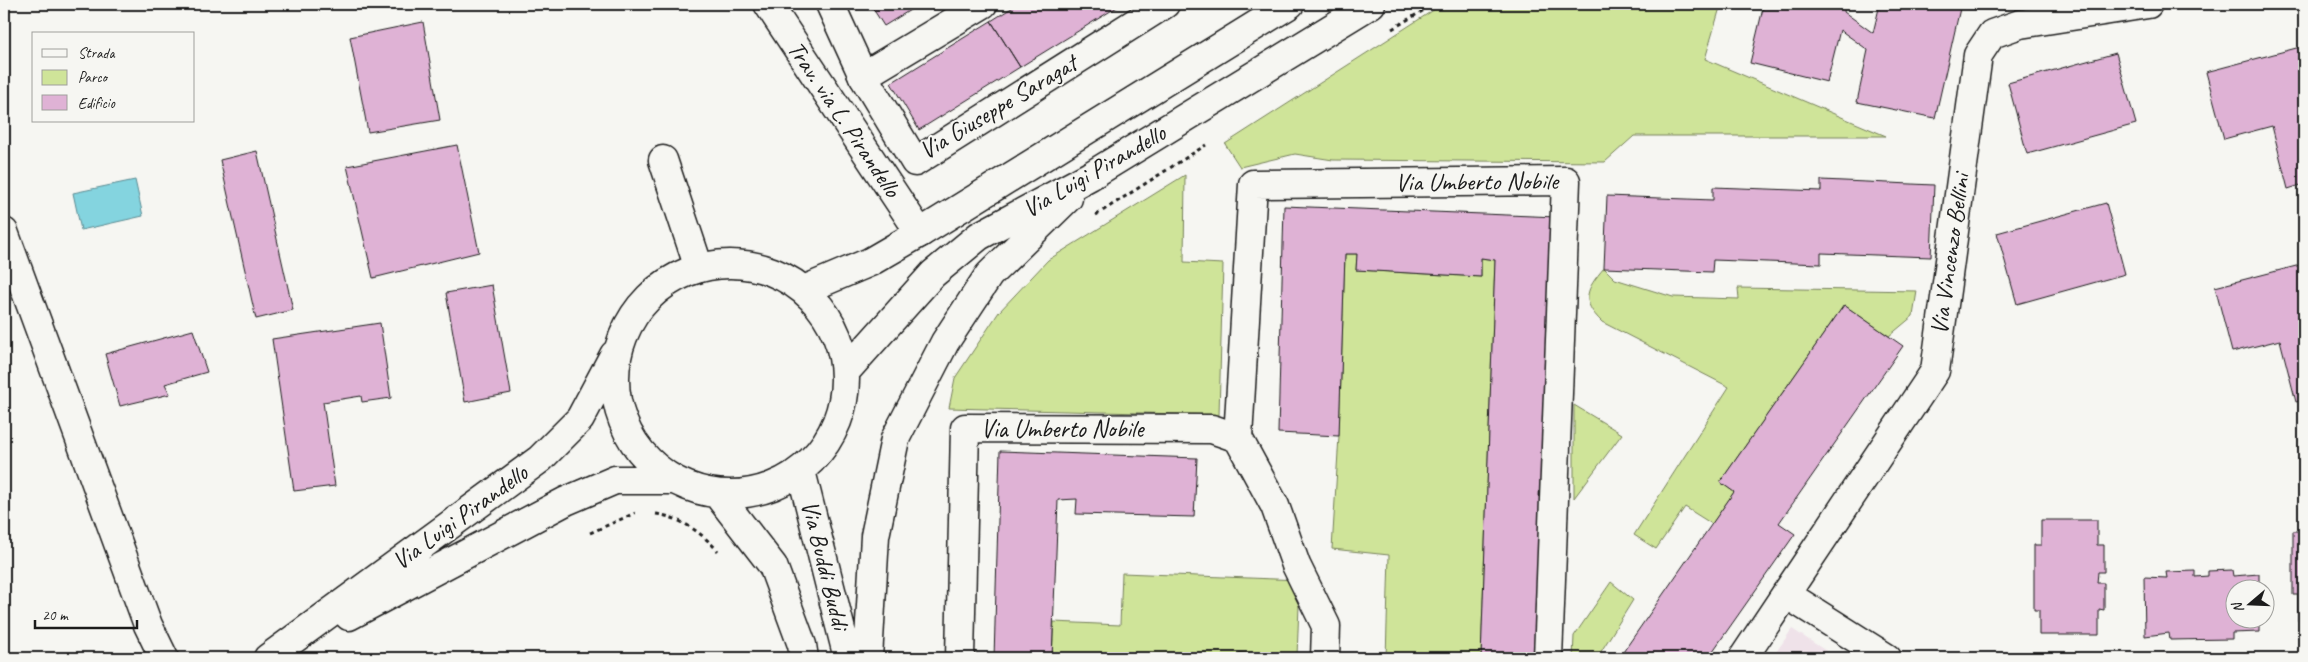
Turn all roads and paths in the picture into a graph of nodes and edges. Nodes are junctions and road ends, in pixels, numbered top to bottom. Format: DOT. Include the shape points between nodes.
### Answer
graph roads {
  1 [pos="768,4"];
  2 [pos="830,4"];
  3 [pos="983,4"];
  4 [pos="1165,4"];
  5 [pos="1290,4"];
  6 [pos="1371,4"];
  7 [pos="1434,4"];
  8 [pos="2148,4"];
  9 [pos="1387,32"];
  10 [pos="863,76"];
  11 [pos="1214,140"];
  12 [pos="663,160"];
  13 [pos="1090,176"];
  14 [pos="1089,220"];
  15 [pos="4,232"];
  16 [pos="920,233"];
  17 [pos="699,268"];
  18 [pos="804,290"];
  19 [pos="620,345"];
  20 [pos="846,371"];
  21 [pos="1238,438"];
  22 [pos="801,471"];
  23 [pos="673,480"];
  24 [pos="718,494"];
  25 [pos="640,512"];
  26 [pos="648,513"];
  27 [pos="592,535"];
  28 [pos="724,557"];
  29 [pos="1786,594"];
  30 [pos="164,658"];
  31 [pos="268,658"];
  32 [pos="804,658"];
  33 [pos="848,658"];
  34 [pos="868,658"];
  35 [pos="960,658"];
  36 [pos="1325,658"];
  37 [pos="1548,658"];
  38 [pos="1743,658"];
  39 [pos="1887,658"];
  1 -- 16 [label="main road, Trav. via L. Pirandello"];
  2 -- 10 [label="main road, Via Giuseppe Saragat"];
  3 -- 10 [label="main road"];
  4 -- 10 [label="main road, Via Giuseppe Saragat" via="915,162"];
  5 -- 16 [label="main road, Via Luigi Pirandello"];
  6 -- 13 [label="main road, Via Luigi Pirandello"];
  7 -- 9 [label="path"];
  8 -- 29 [label="main road, Via Vincenzo Bellini" via="2020,24 1992,34 1978,55 1934,371"];
  11 -- 14 [label="path"];
  12 -- 17 [label="main road"];
  13 -- 20 [label="main road, Via Luigi Pirandello" via="979,236 933,274"];
  13 -- 34 [label="main road" via="989,275 945,342 895,439 875,536"];
  15 -- 30 [label="main road" via="148,625"];
  16 -- 18 [label="main road, Via Luigi Pirandello" via="870,262"];
  17 -- 18 [label="main road, Via Luigi Pirandello" via="726,264 754,266 780,275"];
  17 -- 19 [label="main road, Via Luigi Pirandello" via="664,284 637,311"];
  18 -- 20 [label="main road, Via Luigi Pirandello" via="824,313 835,334"];
  19 -- 23 [label="main road" via="615,384 618,407 629,436 648,461"];
  19 -- 31 [label="main road, Via Luigi Pirandello" via="580,419 540,459"];
  20 -- 22 [label="main road" via="842,409 826,444"];
  21 -- 35 [label="main road, Via Umberto Nobile" via="1212,430 965,428"];
  21 -- 36 [label="main road" via="1275,506 1296,565 1326,626"];
  21 -- 37 [label="main road, Via Umberto Nobile" via="1253,184 1566,181"];
  22 -- 24 [label="main road" via="762,491"];
  22 -- 33 [label="main road, Via Buddi Buddi"];
  23 -- 24 [label="main road" via="695,490"];
  23 -- 31 [label="main road, Via Luigi Pirandello" via="615,480 566,501"];
  24 -- 32 [label="main road, Via Buddi Buddi" via="773,566"];
  25 -- 27 [label="path" via="590,533"];
  26 -- 28 [label="path" via="664,515 691,527"];
  29 -- 38 [label="main road, Via Vincenzo Bellini"];
  29 -- 39 [label="main road"];
}
